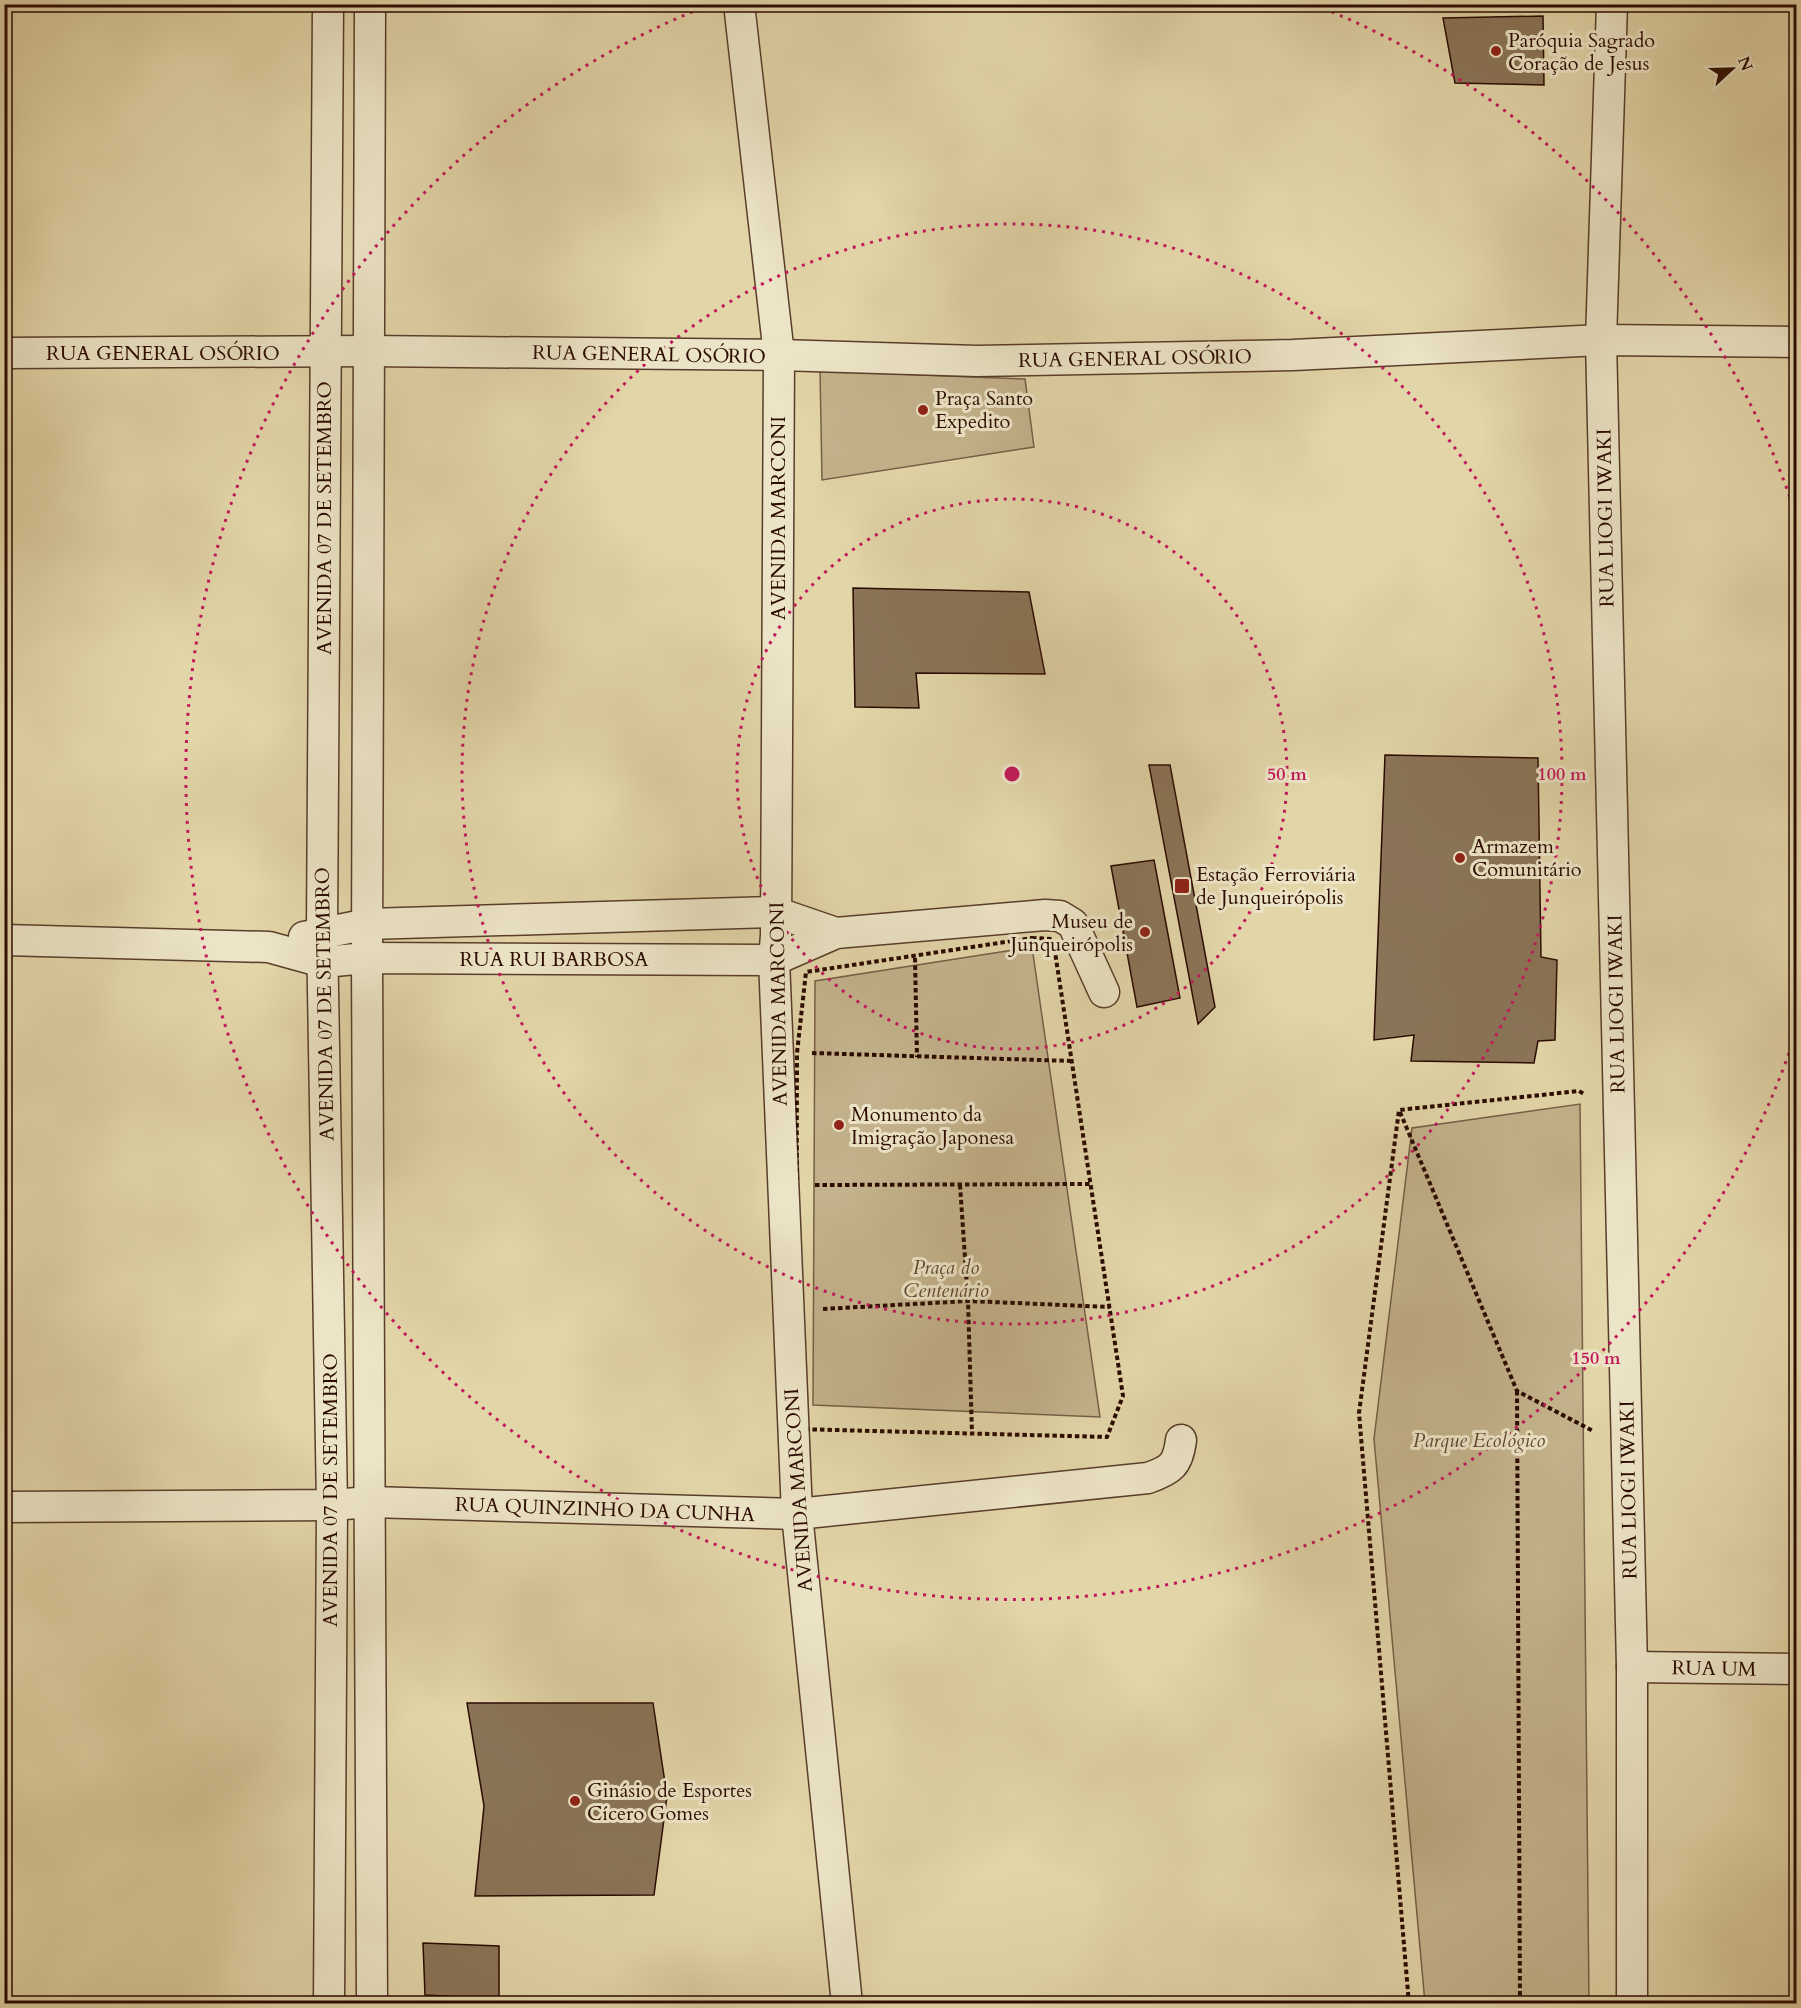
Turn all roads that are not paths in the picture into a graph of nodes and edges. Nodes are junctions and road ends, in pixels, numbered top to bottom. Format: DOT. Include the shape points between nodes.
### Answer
graph roads {
  1 [pos="328,4"];
  2 [pos="370,4"];
  3 [pos="739,4"];
  4 [pos="1612,4"];
  5 [pos="1601,340"];
  6 [pos="1797,342"];
  7 [pos="369,351"];
  8 [pos="325,352"];
  9 [pos="4,353"];
  10 [pos="779,355"];
  11 [pos="776,912"];
  12 [pos="368,924"];
  13 [pos="322,932"];
  14 [pos="836,933"];
  15 [pos="4,940"];
  16 [pos="270,947"];
  17 [pos="367,958"];
  18 [pos="774,960"];
  19 [pos="323,962"];
  20 [pos="1104,992"];
  21 [pos="1181,1440"];
  22 [pos="370,1502"];
  23 [pos="332,1505"];
  24 [pos="4,1507"];
  25 [pos="797,1514"];
  26 [pos="1632,1667"];
  27 [pos="1797,1668"];
  28 [pos="329,2004"];
  29 [pos="372,2004"];
  30 [pos="846,2004"];
  31 [pos="1632,2004"];
  1 -- 8 [label="street, AVENIDA 07 DE SETEMBRO"];
  2 -- 7 [label="street, AVENIDA 07 DE SETEMBRO"];
  3 -- 10 [label="street, AVENIDA MARCONI"];
  4 -- 5 [label="street, RUA LIOGI IWAKI"];
  5 -- 6 [label="street, RUA GENERAL OSÓRIO"];
  5 -- 10 [label="street, RUA GENERAL OSÓRIO" via="1293,355 977,361"];
  5 -- 26 [label="street, RUA LIOGI IWAKI"];
  7 -- 8 [label="street, RUA GENERAL OSÓRIO"];
  7 -- 10 [label="street, RUA GENERAL OSÓRIO"];
  7 -- 12 [label="street, AVENIDA 07 DE SETEMBRO"];
  8 -- 9 [label="street, RUA GENERAL OSÓRIO"];
  8 -- 13 [label="street, AVENIDA 07 DE SETEMBRO"];
  10 -- 11 [label="street, AVENIDA MARCONI"];
  11 -- 12 [label="street, RUA RUI BARBOSA"];
  11 -- 14 [label="street, RUA RUI BARBOSA"];
  11 -- 18 [label="street, AVENIDA MARCONI"];
  12 -- 13 [label="street, RUA RUI BARBOSA"];
  12 -- 17 [label="street, AVENIDA 07 DE SETEMBRO"];
  13 -- 16 [label="street, RUA RUI BARBOSA"];
  13 -- 19 [label="street, AVENIDA 07 DE SETEMBRO"];
  14 -- 18 [label="street, RUA RUI BARBOSA"];
  14 -- 20 [label="street, RUA RUI BARBOSA" via="1060,916 1073,924"];
  15 -- 16 [label="street, RUA RUI BARBOSA"];
  16 -- 19 [label="street, RUA RUI BARBOSA"];
  17 -- 18 [label="street, RUA RUI BARBOSA"];
  17 -- 19 [label="street, RUA RUI BARBOSA"];
  17 -- 22 [label="street, AVENIDA 07 DE SETEMBRO"];
  18 -- 25 [label="street, AVENIDA MARCONI"];
  19 -- 23 [label="street, AVENIDA 07 DE SETEMBRO"];
  21 -- 25 [label="street, RUA QUINZINHO DA CUNHA" via="1179,1457 1167,1471 1148,1478"];
  22 -- 23 [label="street, RUA QUINZINHO DA CUNHA"];
  22 -- 25 [label="street, RUA QUINZINHO DA CUNHA"];
  22 -- 29 [label="street, AVENIDA 07 DE SETEMBRO"];
  23 -- 24 [label="street, RUA QUINZINHO DA CUNHA"];
  23 -- 28 [label="street, AVENIDA 07 DE SETEMBRO"];
  25 -- 30 [label="street, AVENIDA MARCONI"];
  26 -- 27 [label="street, RUA UM"];
  26 -- 31 [label="street, RUA LIOGI IWAKI"];
}
